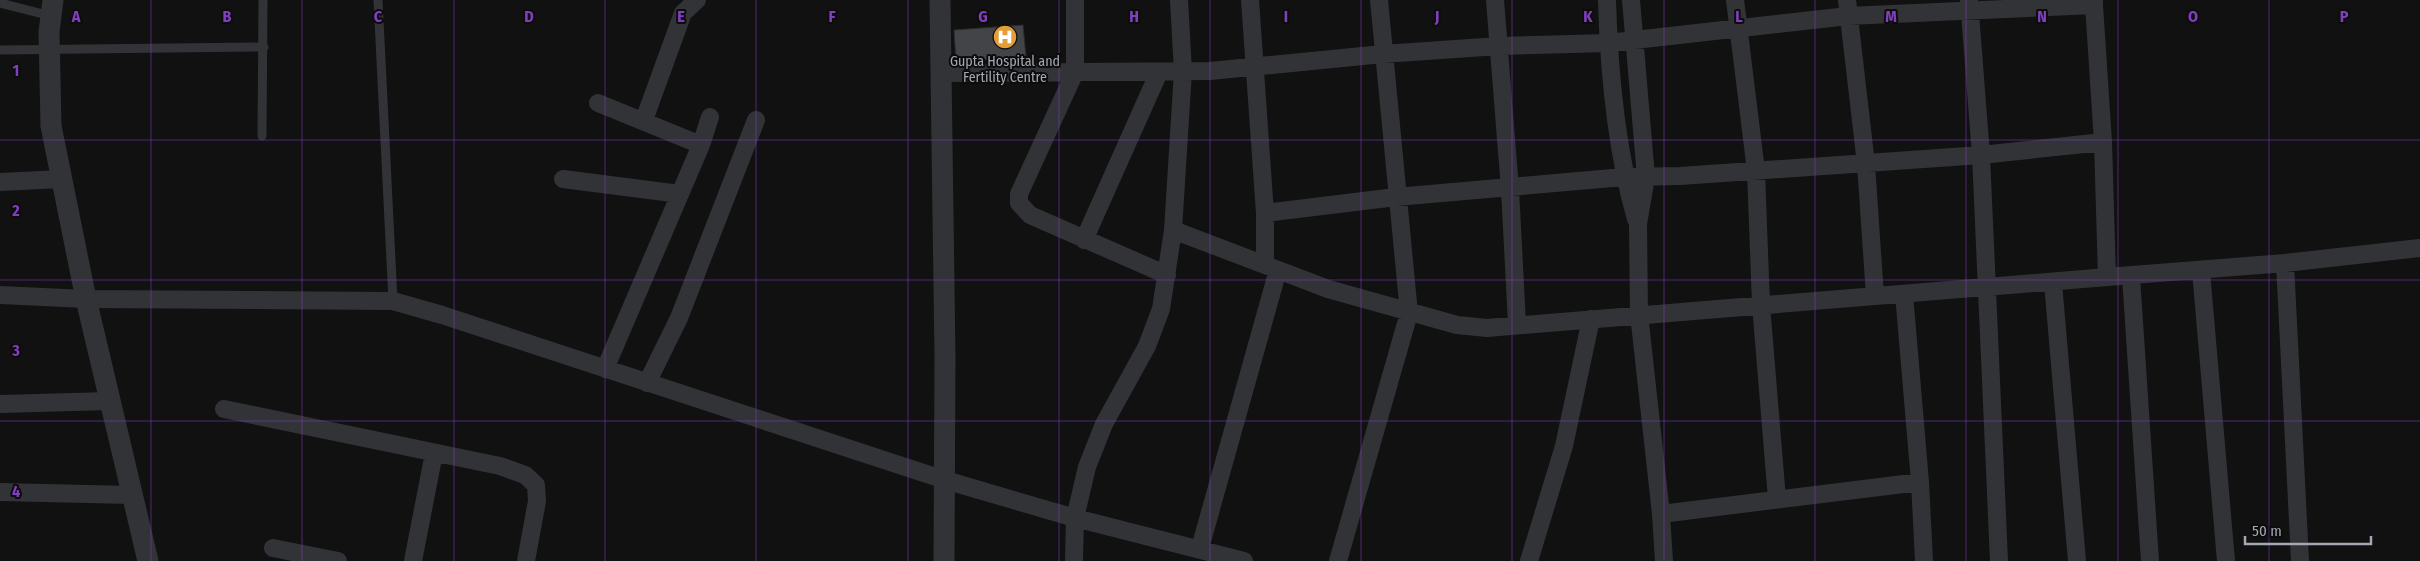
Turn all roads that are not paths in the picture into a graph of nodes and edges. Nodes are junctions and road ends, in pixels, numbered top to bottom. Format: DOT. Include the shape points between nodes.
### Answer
graph roads {
  1 [pos="263,0"];
  2 [pos="378,0"];
  3 [pos="697,0"];
  4 [pos="940,0"];
  5 [pos="1075,0"];
  6 [pos="1179,0"];
  7 [pos="1250,0"];
  8 [pos="1379,0"];
  9 [pos="1495,0"];
  10 [pos="1607,0"];
  11 [pos="1631,0"];
  12 [pos="1736,0"];
  13 [pos="2094,2"];
  14 [pos="0,3"];
  15 [pos="1969,5"];
  16 [pos="52,8"];
  17 [pos="1848,8"];
  18 [pos="1738,28"];
  19 [pos="1636,40"];
  20 [pos="1608,44"];
  21 [pos="1499,46"];
  22 [pos="264,47"];
  23 [pos="0,50"];
  24 [pos="50,51"];
  25 [pos="1383,54"];
  26 [pos="1254,67"];
  27 [pos="1183,71"];
  28 [pos="1075,72"];
  29 [pos="1158,72"];
  30 [pos="940,74"];
  31 [pos="598,103"];
  32 [pos="710,117"];
  33 [pos="644,120"];
  34 [pos="756,120"];
  35 [pos="262,136"];
  36 [pos="2103,142"];
  37 [pos="700,144"];
  38 [pos="1981,156"];
  39 [pos="1866,164"];
  40 [pos="1756,171"];
  41 [pos="1624,177"];
  42 [pos="1646,177"];
  43 [pos="62,178"];
  44 [pos="564,178"];
  45 [pos="0,182"];
  46 [pos="1510,189"];
  47 [pos="680,194"];
  48 [pos="1396,197"];
  49 [pos="1265,213"];
  50 [pos="1638,224"];
  51 [pos="1173,230"];
  52 [pos="1084,240"];
  53 [pos="2420,248"];
  54 [pos="2285,263"];
  55 [pos="1272,268"];
  56 [pos="2201,271"];
  57 [pos="1167,275"];
  58 [pos="2107,277"];
  59 [pos="2130,277"];
  60 [pos="2053,283"];
  61 [pos="1987,288"];
  62 [pos="1904,294"];
  63 [pos="0,295"];
  64 [pos="1875,296"];
  65 [pos="86,299"];
  66 [pos="393,301"];
  67 [pos="1761,305"];
  68 [pos="1409,313"];
  69 [pos="1639,314"];
  70 [pos="1591,319"];
  71 [pos="1517,324"];
  72 [pos="605,369"];
  73 [pos="647,383"];
  74 [pos="110,401"];
  75 [pos="0,404"];
  76 [pos="224,409"];
  77 [pos="434,453"];
  78 [pos="945,480"];
  79 [pos="1920,482"];
  80 [pos="0,492"];
  81 [pos="132,495"];
  82 [pos="1777,500"];
  83 [pos="1662,514"];
  84 [pos="1075,518"];
  85 [pos="273,548"];
  86 [pos="1200,548"];
  87 [pos="1233,559"];
  88 [pos="148,561"];
  89 [pos="338,561"];
  90 [pos="413,561"];
  91 [pos="526,561"];
  92 [pos="944,561"];
  93 [pos="1074,561"];
  94 [pos="1338,561"];
  95 [pos="1528,561"];
  96 [pos="1664,561"];
  97 [pos="1924,561"];
  98 [pos="1999,561"];
  99 [pos="2077,561"];
  100 [pos="2150,561"];
  101 [pos="2226,561"];
  102 [pos="2300,561"];
  1 -- 22 [label="lane"];
  2 -- 66 [label="lane"];
  3 -- 33 [label="street" via="683,12"];
  4 -- 30 [label="street"];
  5 -- 28 [label="street"];
  6 -- 27 [label="street"];
  7 -- 26 [label="street"];
  8 -- 25 [label="street"];
  9 -- 21 [label="street"];
  10 -- 20 [label="street"];
  11 -- 19 [label="street"];
  12 -- 18 [label="street"];
  13 -- 15 [label="street"];
  13 -- 36 [label="street"];
  14 -- 16 [label="lane"];
  15 -- 17 [label="street"];
  15 -- 38 [label="street"];
  16 -- 24 [label="street"];
  17 -- 18 [label="street"];
  17 -- 39 [label="street"];
  18 -- 19 [label="street"];
  18 -- 40 [label="street"];
  19 -- 20 [label="street"];
  19 -- 42 [label="street"];
  20 -- 21 [label="street"];
  20 -- 41 [label="street"];
  21 -- 25 [label="street"];
  21 -- 46 [label="street"];
  22 -- 24 [label="lane"];
  22 -- 35 [label="lane"];
  23 -- 24 [label="lane"];
  24 -- 43 [label="street" via="51,126"];
  25 -- 26 [label="street"];
  25 -- 48 [label="street"];
  26 -- 27 [label="street"];
  26 -- 49 [label="street"];
  27 -- 29 [label="street"];
  27 -- 51 [label="street"];
  28 -- 29 [label="street"];
  28 -- 30 [label="street"];
  28 -- 52 [label="street" via="1020,194 1019,203 1030,215"];
  29 -- 52 [label="street"];
  30 -- 78 [label="street"];
  31 -- 33 [label="street"];
  32 -- 37 [label="street"];
  33 -- 37 [label="street"];
  34 -- 73 [label="street" via="679,318"];
  36 -- 38 [label="street"];
  36 -- 58 [label="street"];
  37 -- 47 [label="street"];
  38 -- 39 [label="street"];
  38 -- 61 [label="street"];
  39 -- 40 [label="street"];
  39 -- 64 [label="street"];
  40 -- 42 [label="street"];
  40 -- 67 [label="street"];
  41 -- 42 [label="street"];
  41 -- 46 [label="street"];
  41 -- 50 [label="street"];
  42 -- 50 [label="street"];
  43 -- 45 [label="street"];
  43 -- 65 [label="street"];
  44 -- 47 [label="street"];
  46 -- 48 [label="street"];
  46 -- 71 [label="street"];
  47 -- 72 [label="street"];
  48 -- 49 [label="street"];
  48 -- 68 [label="street"];
  49 -- 55 [label="street"];
  50 -- 69 [label="street"];
  51 -- 55 [label="street"];
  51 -- 57 [label="street"];
  52 -- 57 [label="street"];
  53 -- 54 [label="street"];
  54 -- 56 [label="street"];
  54 -- 102 [label="street"];
  55 -- 68 [label="street"];
  55 -- 86 [label="street"];
  56 -- 59 [label="street"];
  56 -- 101 [label="street"];
  57 -- 84 [label="street" via="1161,309 1147,346 1104,424 1087,467"];
  58 -- 59 [label="street"];
  58 -- 60 [label="street"];
  59 -- 100 [label="street"];
  60 -- 61 [label="street"];
  60 -- 99 [label="street"];
  61 -- 62 [label="street"];
  61 -- 98 [label="street"];
  62 -- 64 [label="street"];
  62 -- 79 [label="street"];
  63 -- 65 [label="street"];
  64 -- 67 [label="street"];
  65 -- 66 [label="street"];
  65 -- 74 [label="street"];
  66 -- 72 [label="street"];
  67 -- 69 [label="street"];
  67 -- 82 [label="street"];
  68 -- 71 [label="street" via="1457,325 1487,328"];
  68 -- 94 [label="street"];
  69 -- 70 [label="street"];
  69 -- 83 [label="street"];
  70 -- 71 [label="street"];
  70 -- 95 [label="street" via="1564,446"];
  72 -- 73 [label="street"];
  73 -- 78 [label="street"];
  74 -- 75 [label="street"];
  74 -- 81 [label="street"];
  76 -- 77 [label="street"];
  77 -- 90 [label="street"];
  77 -- 91 [label="street" via="500,466 525,475 536,485 537,501"];
  78 -- 84 [label="street"];
  78 -- 92 [label="street"];
  79 -- 82 [label="street"];
  79 -- 97 [label="street"];
  80 -- 81 [label="street"];
  81 -- 88 [label="street"];
  82 -- 83 [label="street"];
  83 -- 96 [label="street"];
  84 -- 86 [label="street"];
  84 -- 93 [label="street"];
  85 -- 89 [label="street"];
  86 -- 87 [label="street"];
}
